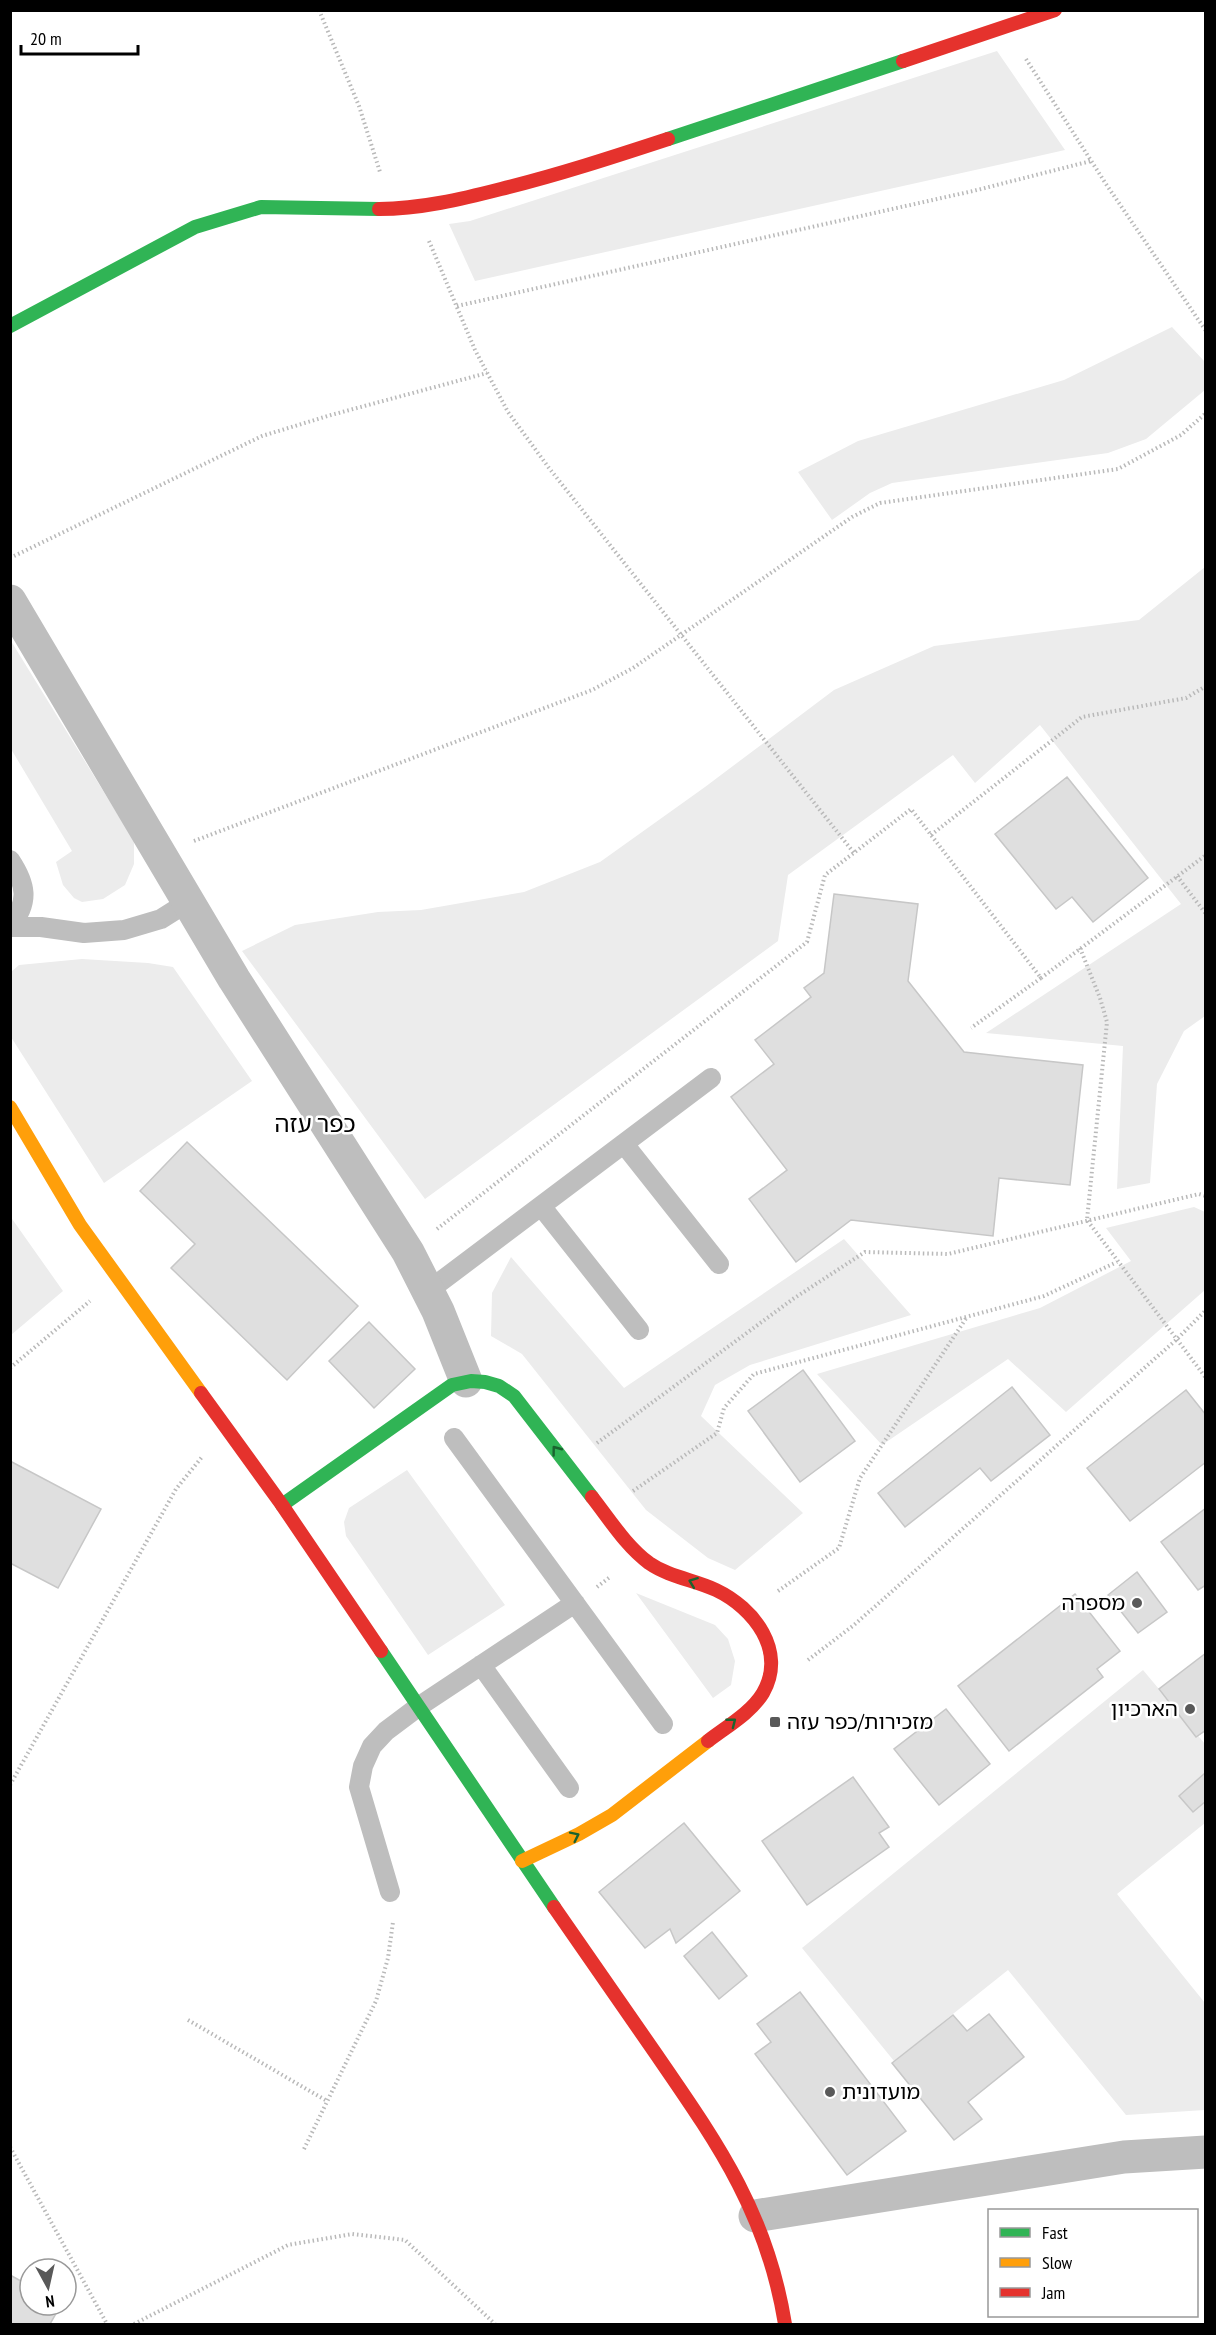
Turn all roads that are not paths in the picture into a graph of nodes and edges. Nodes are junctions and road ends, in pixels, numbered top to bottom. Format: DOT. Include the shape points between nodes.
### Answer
graph roads {
  1 [pos="1055,10"];
  2 [pos="10,326"];
  3 [pos="10,602"];
  4 [pos="10,860"];
  5 [pos="188,902"];
  6 [pos="10,926"];
  7 [pos="711,1078"];
  8 [pos="10,1107"];
  9 [pos="624,1144"];
  10 [pos="541,1206"];
  11 [pos="719,1264"];
  12 [pos="428,1292"];
  13 [pos="639,1330"];
  14 [pos="466,1381"];
  15 [pos="454,1438"];
  16 [pos="282,1505"];
  17 [pos="575,1603"];
  18 [pos="481,1665"];
  19 [pos="418,1707"];
  20 [pos="663,1724"];
  21 [pos="569,1788"];
  22 [pos="522,1861"];
  23 [pos="390,1892"];
  24 [pos="1206,2152"];
  25 [pos="755,2216"];
  26 [pos="786,2325"];
  1 -- 2 [label="street" via="568,172 462,199 392,209 261,207 222,218 149,250"];
  3 -- 5 [label="street"];
  4 -- 6 [label="lane" via="22,878 24,896 19,915"];
  5 -- 6 [label="lane" via="161,919 124,930 84,933"];
  5 -- 12 [label="street" via="408,1252"];
  7 -- 9 [label="lane"];
  8 -- 16 [label="street" via="80,1225"];
  9 -- 10 [label="lane"];
  9 -- 11 [label="lane"];
  10 -- 12 [label="lane"];
  10 -- 13 [label="lane"];
  12 -- 14 [label="street"];
  14 -- 16 [label="street" via="453,1384"];
  22 -- 14 [label="street, one-way" via="612,1815 747,1710 763,1693 770,1673 771,1646 761,1626 724,1594 650,1563 630,1546 514,1396 498,1384"];
  15 -- 17 [label="lane"];
  16 -- 19 [label="street"];
  17 -- 18 [label="lane"];
  17 -- 20 [label="lane"];
  18 -- 19 [label="lane"];
  18 -- 21 [label="lane"];
  19 -- 22 [label="street"];
  19 -- 23 [label="lane" via="372,1746 359,1786"];
  22 -- 25 [label="street" via="702,2121"];
  24 -- 25 [label="street" via="1124,2157"];
  25 -- 26 [label="street" via="773,2261"];
}
